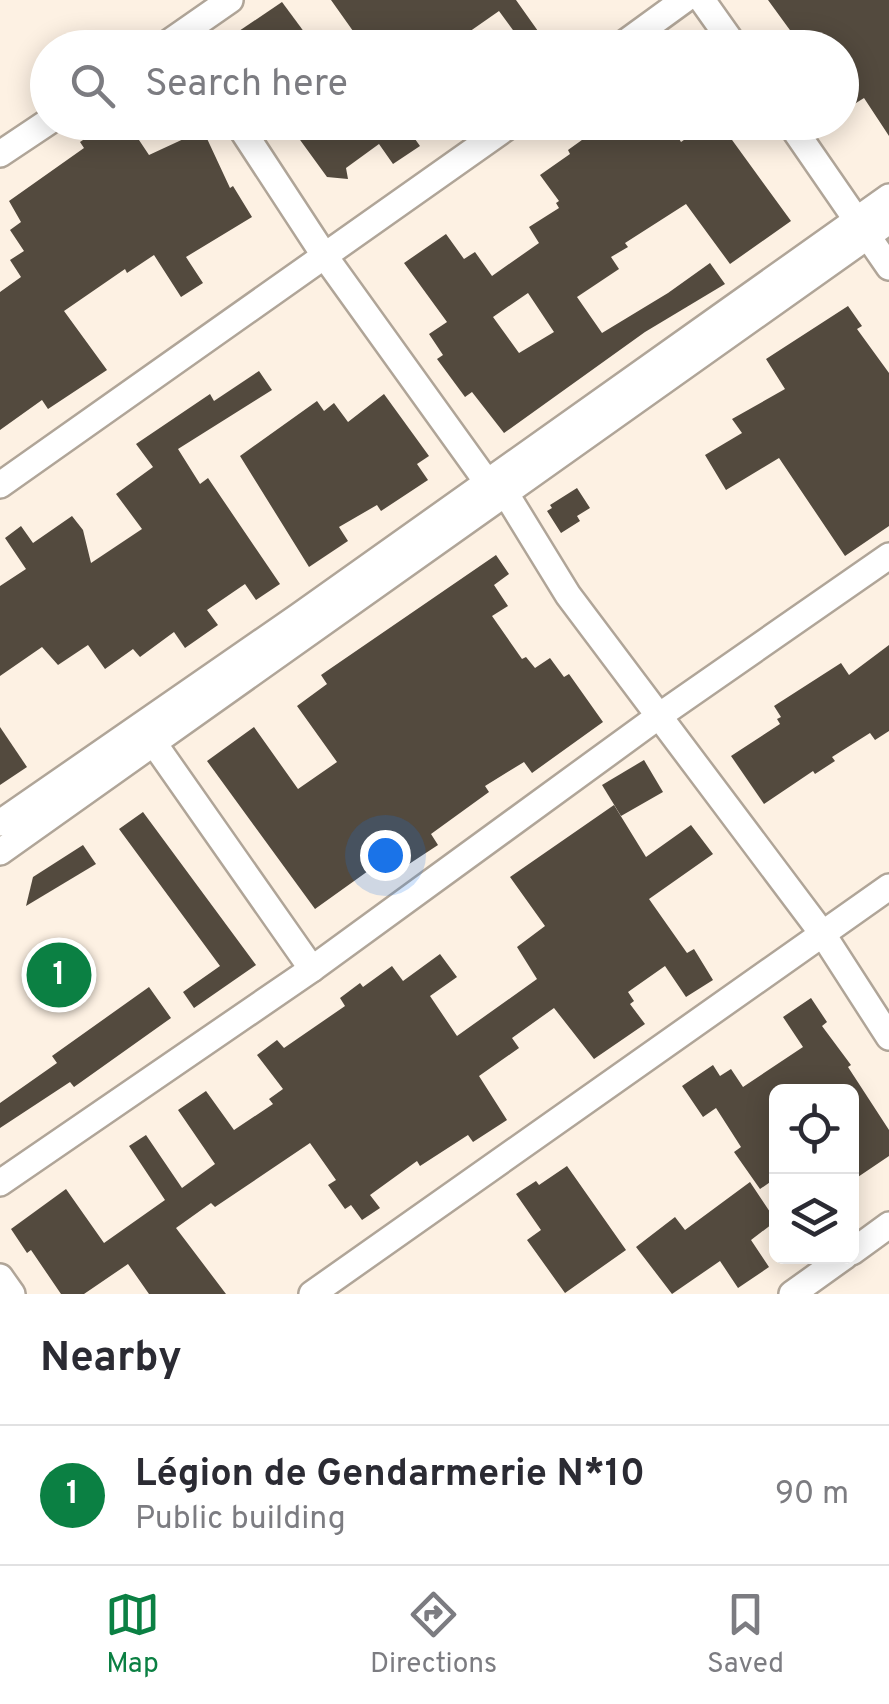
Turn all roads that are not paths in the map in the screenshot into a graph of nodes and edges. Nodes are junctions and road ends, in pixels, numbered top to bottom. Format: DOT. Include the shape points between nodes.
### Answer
graph roads {
  1 [pos="230,0"];
  2 [pos="684,0"];
  3 [pos="702,0"];
  4 [pos="193,30"];
  5 [pos="643,30"];
  6 [pos="723,30"];
  7 [pos="30,134"];
  8 [pos="248,140"];
  9 [pos="489,140"];
  10 [pos="803,140"];
  11 [pos="0,154"];
  12 [pos="889,198"];
  13 [pos="872,226"];
  14 [pos="326,258"];
  15 [pos="889,266"];
  16 [pos="0,485"];
  17 [pos="497,488"];
  18 [pos="889,556"];
  19 [pos="659,716"];
  20 [pos="153,742"];
  21 [pos="0,823"];
  22 [pos="0,852"];
  23 [pos="889,886"];
  24 [pos="822,933"];
  25 [pos="312,968"];
  26 [pos="889,1037"];
  27 [pos="0,1183"];
  28 [pos="889,1225"];
  29 [pos="859,1247"];
  30 [pos="834,1264"];
  31 [pos="0,1277"];
  32 [pos="12,1294"];
  33 [pos="312,1294"];
  34 [pos="792,1294"];
  1 -- 4 [label="street"];
  2 -- 5 [label="street"];
  3 -- 6 [label="street"];
  7 -- 11 [label="street"];
  8 -- 14 [label="street"];
  9 -- 14 [label="street"];
  10 -- 13 [label="street"];
  12 -- 13 [label="street"];
  13 -- 15 [label="street"];
  13 -- 17 [label="street"];
  14 -- 16 [label="street"];
  14 -- 17 [label="street"];
  17 -- 19 [label="street"];
  17 -- 20 [label="street"];
  17 -- 21 [label="street"];
  18 -- 19 [label="street"];
  19 -- 24 [label="street"];
  19 -- 25 [label="street"];
  20 -- 22 [label="street"];
  20 -- 25 [label="street"];
  23 -- 24 [label="street"];
  24 -- 26 [label="street"];
  24 -- 33 [label="street"];
  25 -- 27 [label="street"];
  28 -- 29 [label="street"];
  30 -- 34 [label="street"];
  31 -- 32 [label="street"];
}
